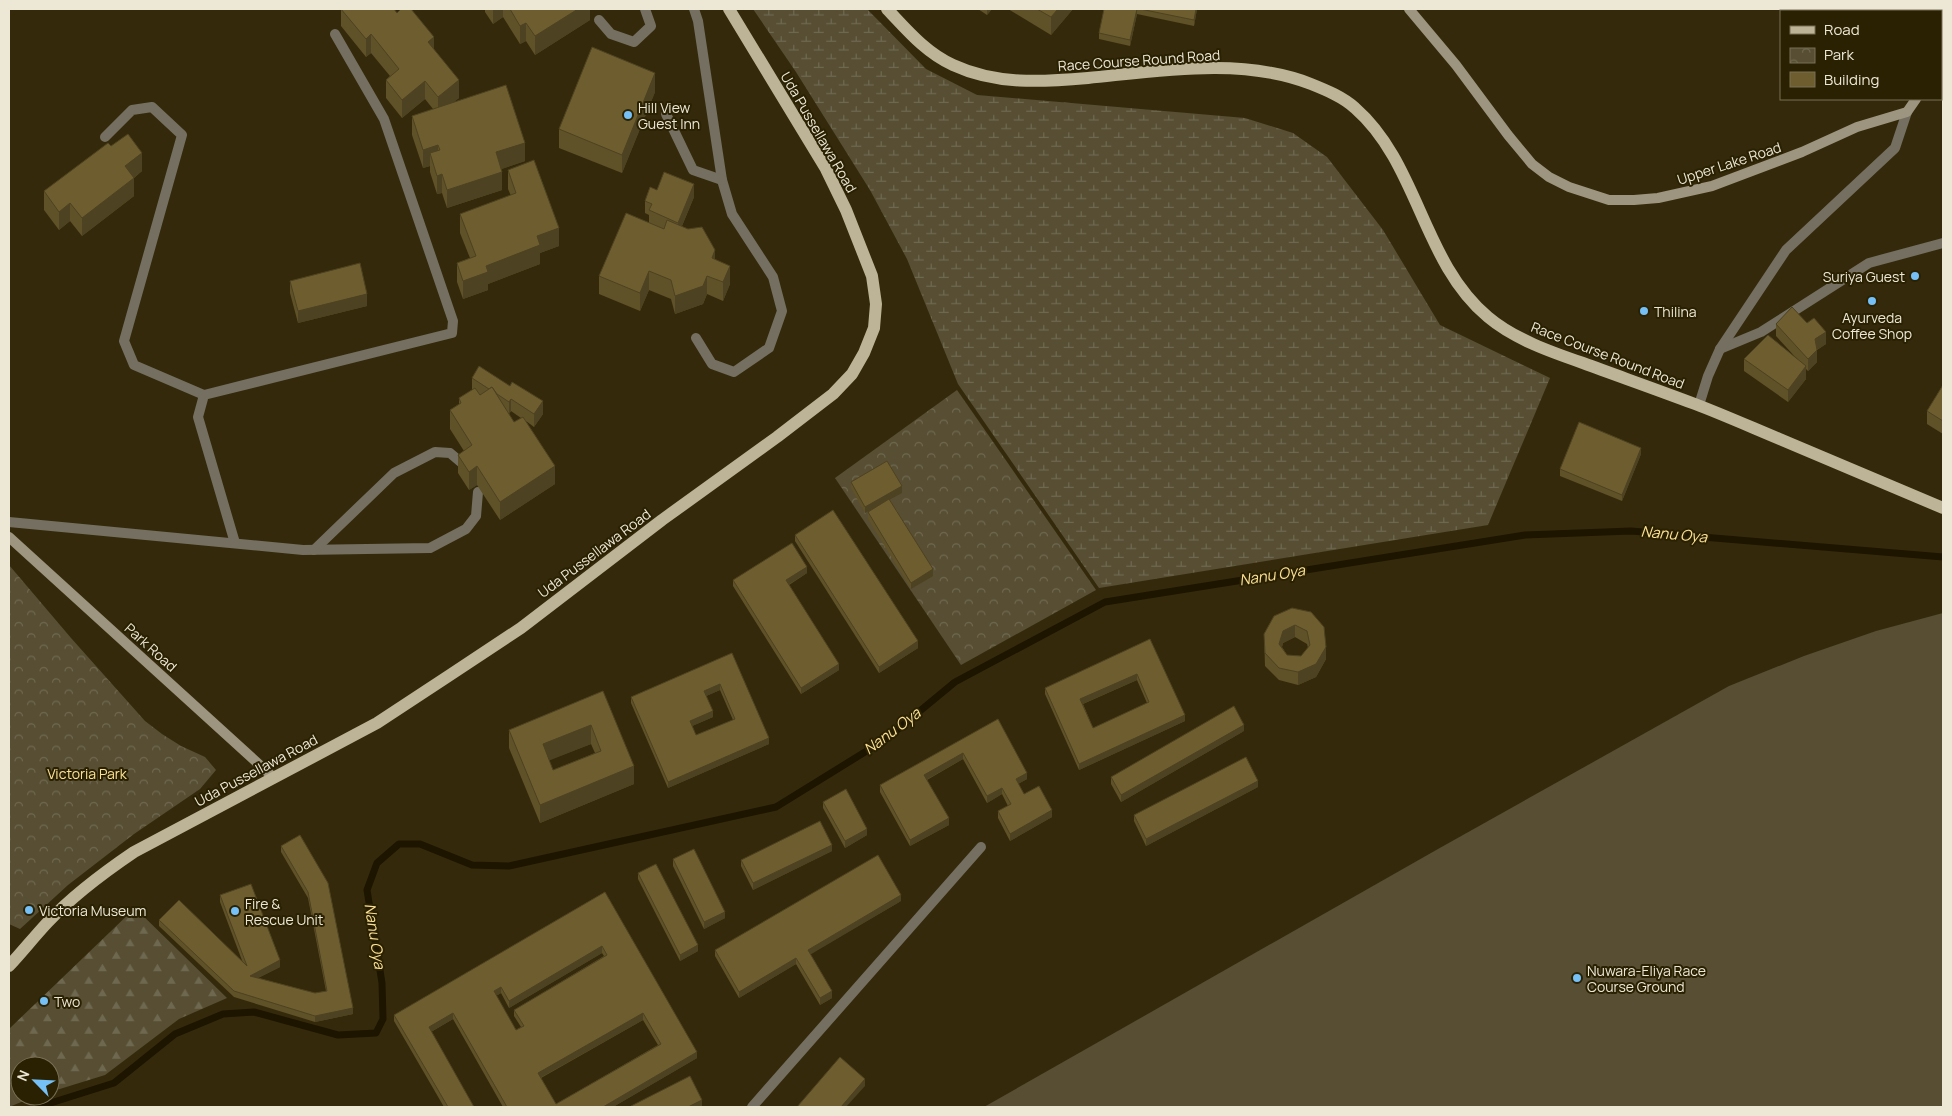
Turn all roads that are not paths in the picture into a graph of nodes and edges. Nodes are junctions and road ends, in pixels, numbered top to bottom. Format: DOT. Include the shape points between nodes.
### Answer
graph roads {
  1 [pos="645,9"];
  2 [pos="694,9"];
  3 [pos="729,9"];
  4 [pos="887,9"];
  5 [pos="1408,9"];
  6 [pos="599,20"];
  7 [pos="335,34"];
  8 [pos="1915,100"];
  9 [pos="1907,112"];
  10 [pos="666,114"];
  11 [pos="105,137"];
  12 [pos="722,180"];
  13 [pos="1943,243"];
  14 [pos="696,338"];
  15 [pos="1720,349"];
  16 [pos="204,394"];
  17 [pos="1699,405"];
  18 [pos="463,464"];
  19 [pos="478,492"];
  20 [pos="1943,508"];
  21 [pos="9,522"];
  22 [pos="9,537"];
  23 [pos="235,543"];
  24 [pos="314,550"];
  25 [pos="274,778"];
  26 [pos="981,847"];
  27 [pos="9,966"];
  28 [pos="752,1107"];
  1 -- 6 [label="street" via="651,26 634,42 611,34"];
  2 -- 12 [label="street"];
  3 -- 25 [label="main road, Uda Pussellawa Road" via="826,169 872,276 876,304 874,328 852,374 833,394 521,628 377,723"];
  4 -- 17 [label="main road, Race Course Round Road" via="929,51 975,74 999,80 1253,70 1285,75 1333,93 1353,106 1385,144 1407,181 1445,265 1469,298 1488,317 1505,330 1553,352"];
  5 -- 9 [label="street, Upper Lake Road" via="1446,52 1532,164 1569,187 1609,200 1658,198 1712,186 1857,127"];
  7 -- 16 [label="street" via="384,118 453,320 452,333"];
  8 -- 9 [label="street"];
  9 -- 15 [label="street" via="1895,148 1786,250"];
  10 -- 12 [label="street" via="693,170"];
  11 -- 16 [label="street" via="132,110 152,106 182,135 124,341 134,365"];
  12 -- 14 [label="street" via="732,214 773,277 782,311 769,348 734,372 712,364"];
  13 -- 15 [label="street" via="1870,263 1761,332"];
  15 -- 17 [label="street"];
  16 -- 23 [label="street" via="198,417"];
  17 -- 20 [label="main road, Race Course Round Road"];
  18 -- 24 [label="street" via="450,453 435,452 394,473"];
  19 -- 24 [label="street" via="476,516 466,529 430,548"];
  21 -- 23 [label="street"];
  22 -- 25 [label="street, Park Road"];
  23 -- 24 [label="street"];
  25 -- 27 [label="main road, Uda Pussellawa Road" via="109,868 48,922"];
  26 -- 28 [label="street"];
}
